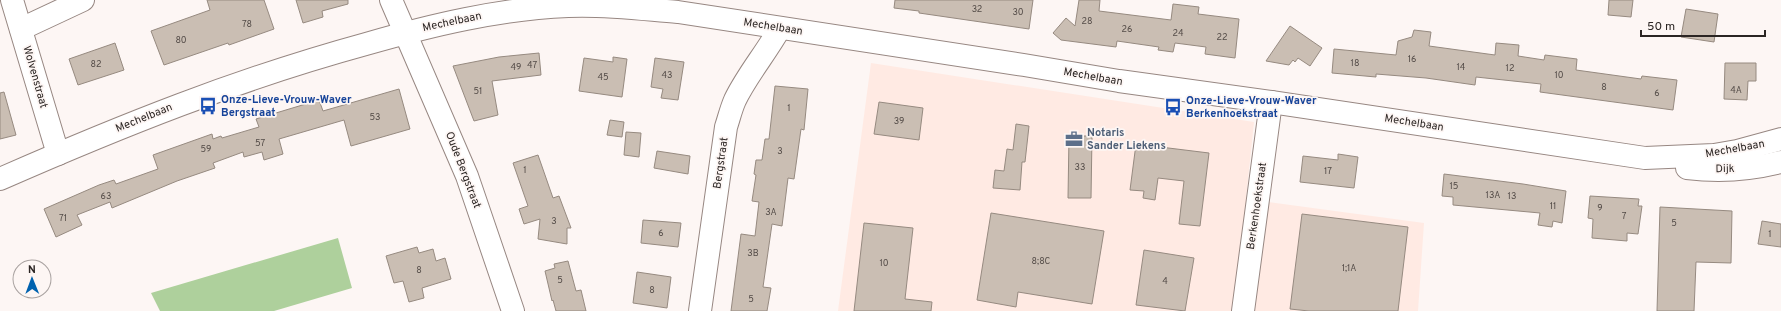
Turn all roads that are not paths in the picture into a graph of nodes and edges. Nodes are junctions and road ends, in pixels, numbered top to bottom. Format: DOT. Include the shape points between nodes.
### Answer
graph roads {
  1 [pos="12,0"];
  2 [pos="83,0"];
  3 [pos="392,0"];
  4 [pos="599,3"];
  5 [pos="21,28"];
  6 [pos="780,28"];
  7 [pos="406,33"];
  8 [pos="1271,102"];
  9 [pos="1781,139"];
  10 [pos="58,154"];
  11 [pos="1645,158"];
  12 [pos="1781,162"];
  13 [pos="0,179"];
  14 [pos="513,311"];
  15 [pos="700,311"];
  16 [pos="1243,311"];
  1 -- 5 [label="street, Wolvenstraat"];
  2 -- 5 [label="street"];
  3 -- 7 [label="street"];
  4 -- 6 [label="street, Mechelbaan"];
  4 -- 7 [label="street, Mechelbaan" via="472,17"];
  5 -- 10 [label="street, Wolvenstraat"];
  6 -- 8 [label="street, Mechelbaan"];
  6 -- 15 [label="street, Bergstraat" via="735,101 726,127"];
  7 -- 10 [label="street, Mechelbaan" via="289,66 223,88 142,118"];
  7 -- 14 [label="street, Oude Bergstraat" via="468,176"];
  8 -- 11 [label="street, Mechelbaan"];
  8 -- 16 [label="street, Berkenhoekstraat"];
  9 -- 11 [label="street, Mechelbaan" via="1737,151"];
  10 -- 13 [label="street, Mechelbaan"];
  11 -- 12 [label="street, Dijk" via="1673,166 1713,170 1749,168"];
}
